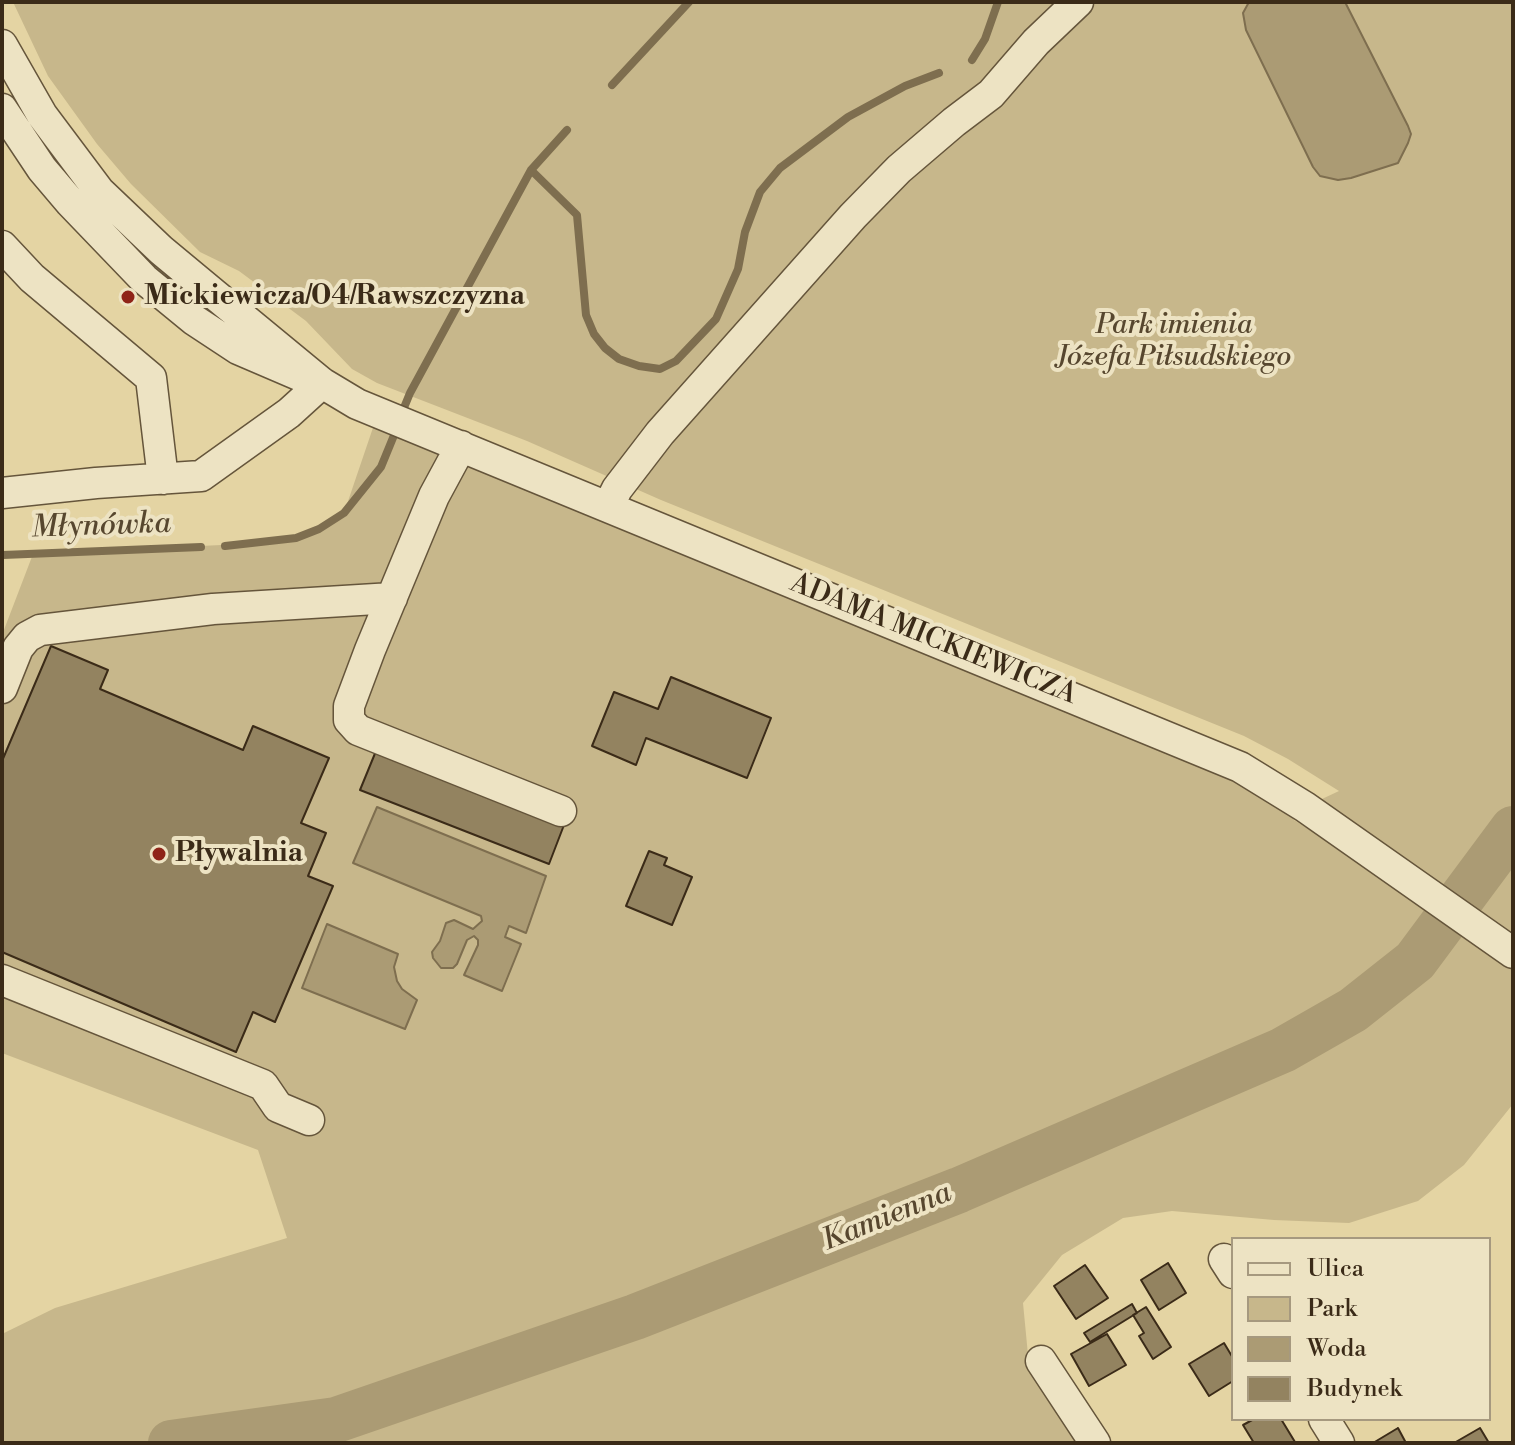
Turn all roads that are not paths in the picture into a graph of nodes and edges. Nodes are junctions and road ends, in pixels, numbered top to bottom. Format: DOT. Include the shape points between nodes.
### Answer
graph roads {
  1 [pos="1078,2"];
  2 [pos="2,45"];
  3 [pos="2,109"];
  4 [pos="2,246"];
  5 [pos="322,383"];
  6 [pos="461,446"];
  7 [pos="163,479"];
  8 [pos="2,493"];
  9 [pos="608,507"];
  10 [pos="392,598"];
  11 [pos="2,688"];
  12 [pos="561,811"];
  13 [pos="1513,953"];
  14 [pos="2,980"];
  15 [pos="309,1120"];
  16 [pos="1041,1361"];
  17 [pos="1325,1421"];
  18 [pos="1095,1443"];
  19 [pos="1339,1443"];
  1 -- 9 [label="street" via="991,94 899,169 853,216 660,433"];
  2 -- 5 [label="street, ADAMA MICKIEWICZA" via="42,115 99,191"];
  3 -- 5 [label="street, ADAMA MICKIEWICZA" via="42,169 144,279 238,349"];
  4 -- 7 [label="street" via="32,278 151,378"];
  5 -- 6 [label="street, ADAMA MICKIEWICZA" via="357,404"];
  5 -- 7 [label="street" via="201,476"];
  6 -- 9 [label="street, ADAMA MICKIEWICZA"];
  6 -- 10 [label="street"];
  7 -- 8 [label="street"];
  9 -- 13 [label="street, ADAMA MICKIEWICZA" via="1262,778"];
  10 -- 11 [label="street" via="213,609 40,630 18,648"];
  10 -- 12 [label="street" via="349,706 349,720 358,730"];
  14 -- 15 [label="street" via="263,1085 278,1107"];
  16 -- 18 [label="street"];
  17 -- 19 [label="street"];
}
